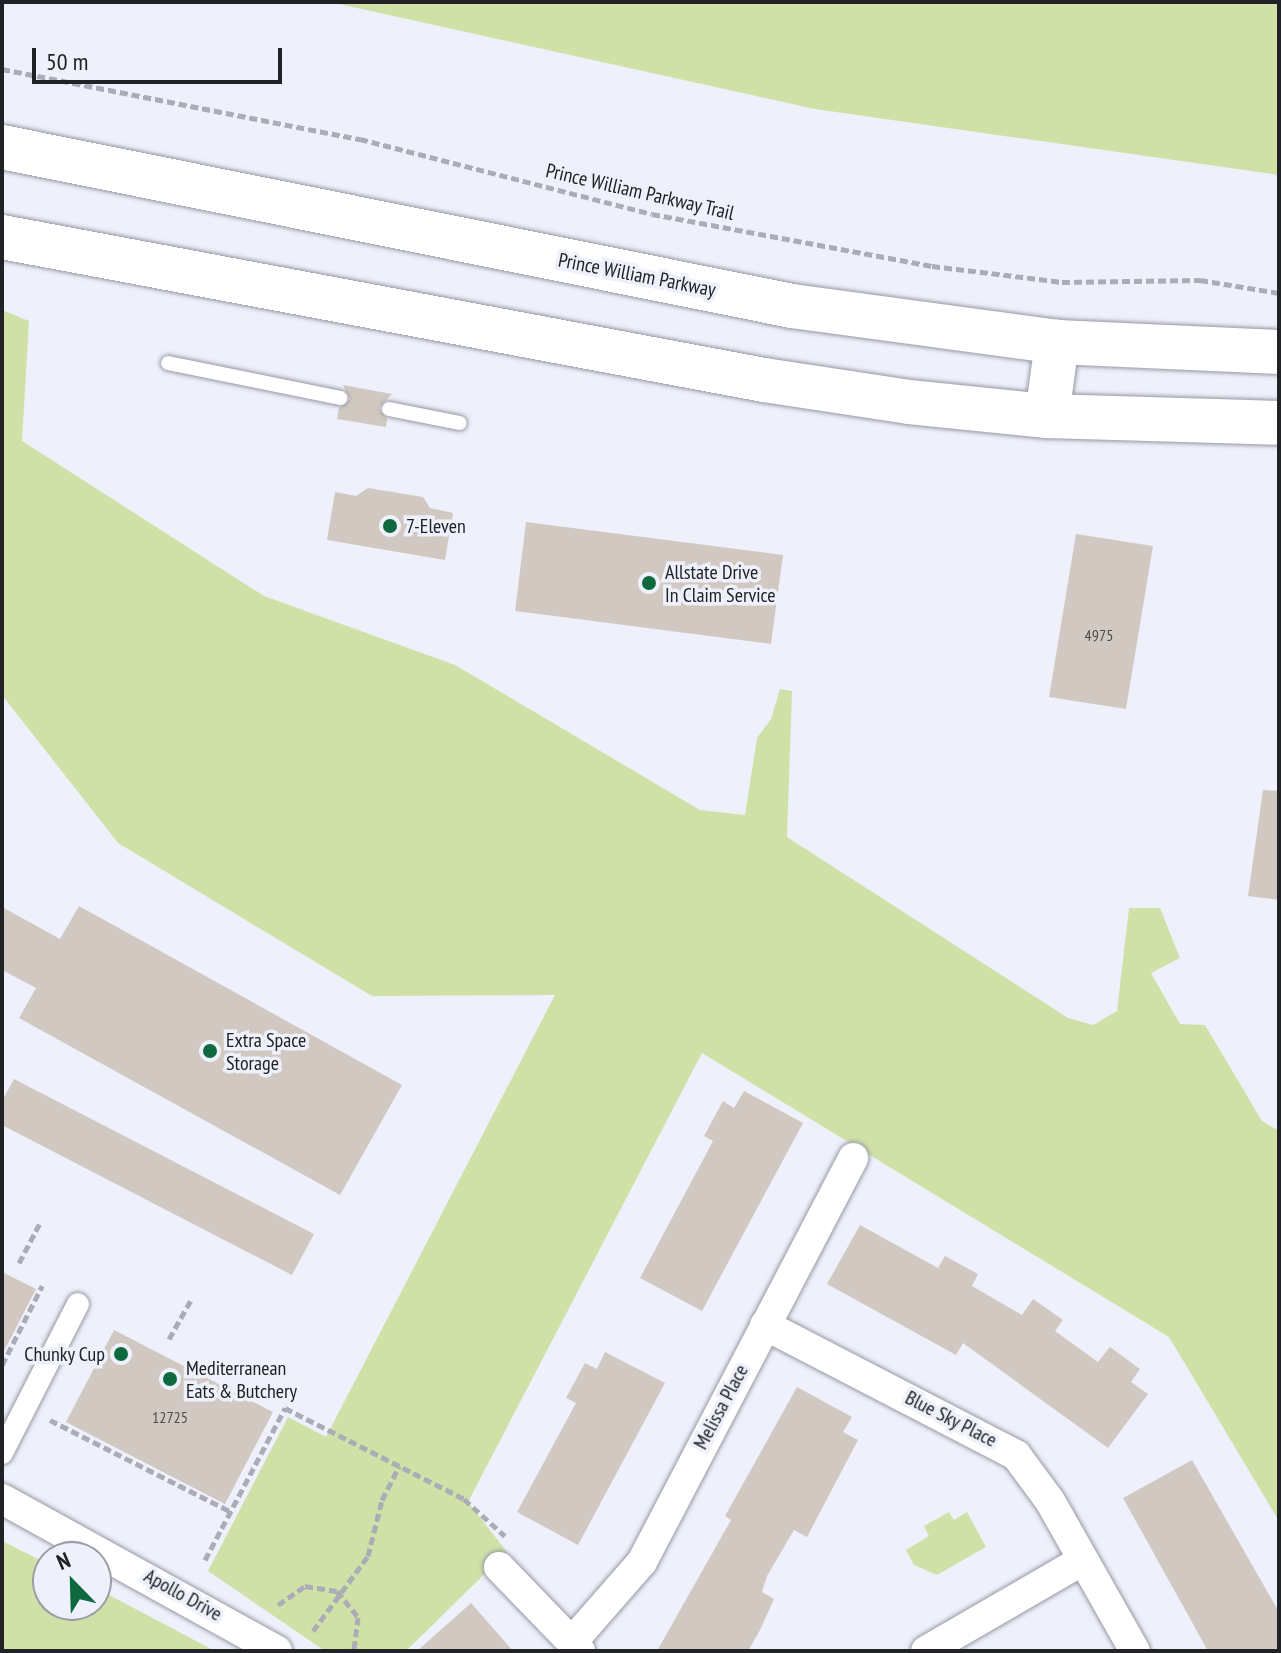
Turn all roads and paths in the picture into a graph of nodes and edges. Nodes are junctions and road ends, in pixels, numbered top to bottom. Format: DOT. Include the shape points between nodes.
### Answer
graph roads {
  1 [pos="2,69"];
  2 [pos="2,147"];
  3 [pos="2,237"];
  4 [pos="1279,293"];
  5 [pos="1057,342"];
  6 [pos="1279,352"];
  7 [pos="168,363"];
  8 [pos="340,398"];
  9 [pos="389,409"];
  10 [pos="1047,416"];
  11 [pos="460,423"];
  12 [pos="1279,423"];
  13 [pos="853,1158"];
  14 [pos="40,1223"];
  15 [pos="19,1263"];
  16 [pos="42,1286"];
  17 [pos="191,1300"];
  18 [pos="78,1304"];
  19 [pos="765,1325"];
  20 [pos="169,1339"];
  21 [pos="2,1365"];
  22 [pos="25,1408"];
  23 [pos="2,1453"];
  24 [pos="399,1466"];
  25 [pos="2,1499"];
  26 [pos="231,1512"];
  27 [pos="505,1555"];
  28 [pos="205,1560"];
  29 [pos="1083,1560"];
  30 [pos="342,1594"];
  31 [pos="278,1605"];
  32 [pos="313,1631"];
  33 [pos="576,1647"];
  34 [pos="277,1651"];
  35 [pos="354,1651"];
  36 [pos="926,1651"];
  37 [pos="1135,1651"];
  1 -- 4 [label="path, Prince William Parkway Trail" via="360,139 652,214 932,266 1062,282 1200,280"];
  2 -- 5 [label="highway, Prince William Parkway" via="792,306"];
  3 -- 10 [label="highway" via="764,380"];
  5 -- 6 [label="highway, Prince William Parkway"];
  5 -- 10 [label="highway"];
  7 -- 8 [label="lane"];
  9 -- 11 [label="lane"];
  10 -- 12 [label="highway"];
  13 -- 19 [label="street, Melissa Place"];
  14 -- 15 [label="path"];
  16 -- 21 [label="path"];
  17 -- 20 [label="path"];
  18 -- 22 [label="street"];
  19 -- 29 [label="street, Blue Sky Place" via="1007,1448 1036,1479"];
  19 -- 33 [label="street, Melissa Place" via="637,1569"];
  22 -- 23 [label="street"];
  22 -- 26 [label="path"];
  24 -- 26 [label="path" via="285,1408"];
  24 -- 27 [label="path" via="471,1504"];
  24 -- 30 [label="path" via="382,1500 368,1556"];
  25 -- 34 [label="street, Apollo Drive"];
  26 -- 28 [label="path"];
  27 -- 33 [label="street"];
  29 -- 36 [label="street"];
  29 -- 37 [label="street, Blue Sky Place"];
  30 -- 31 [label="path" via="325,1586 305,1586"];
  30 -- 32 [label="path"];
  30 -- 35 [label="path" via="359,1624"];
}
